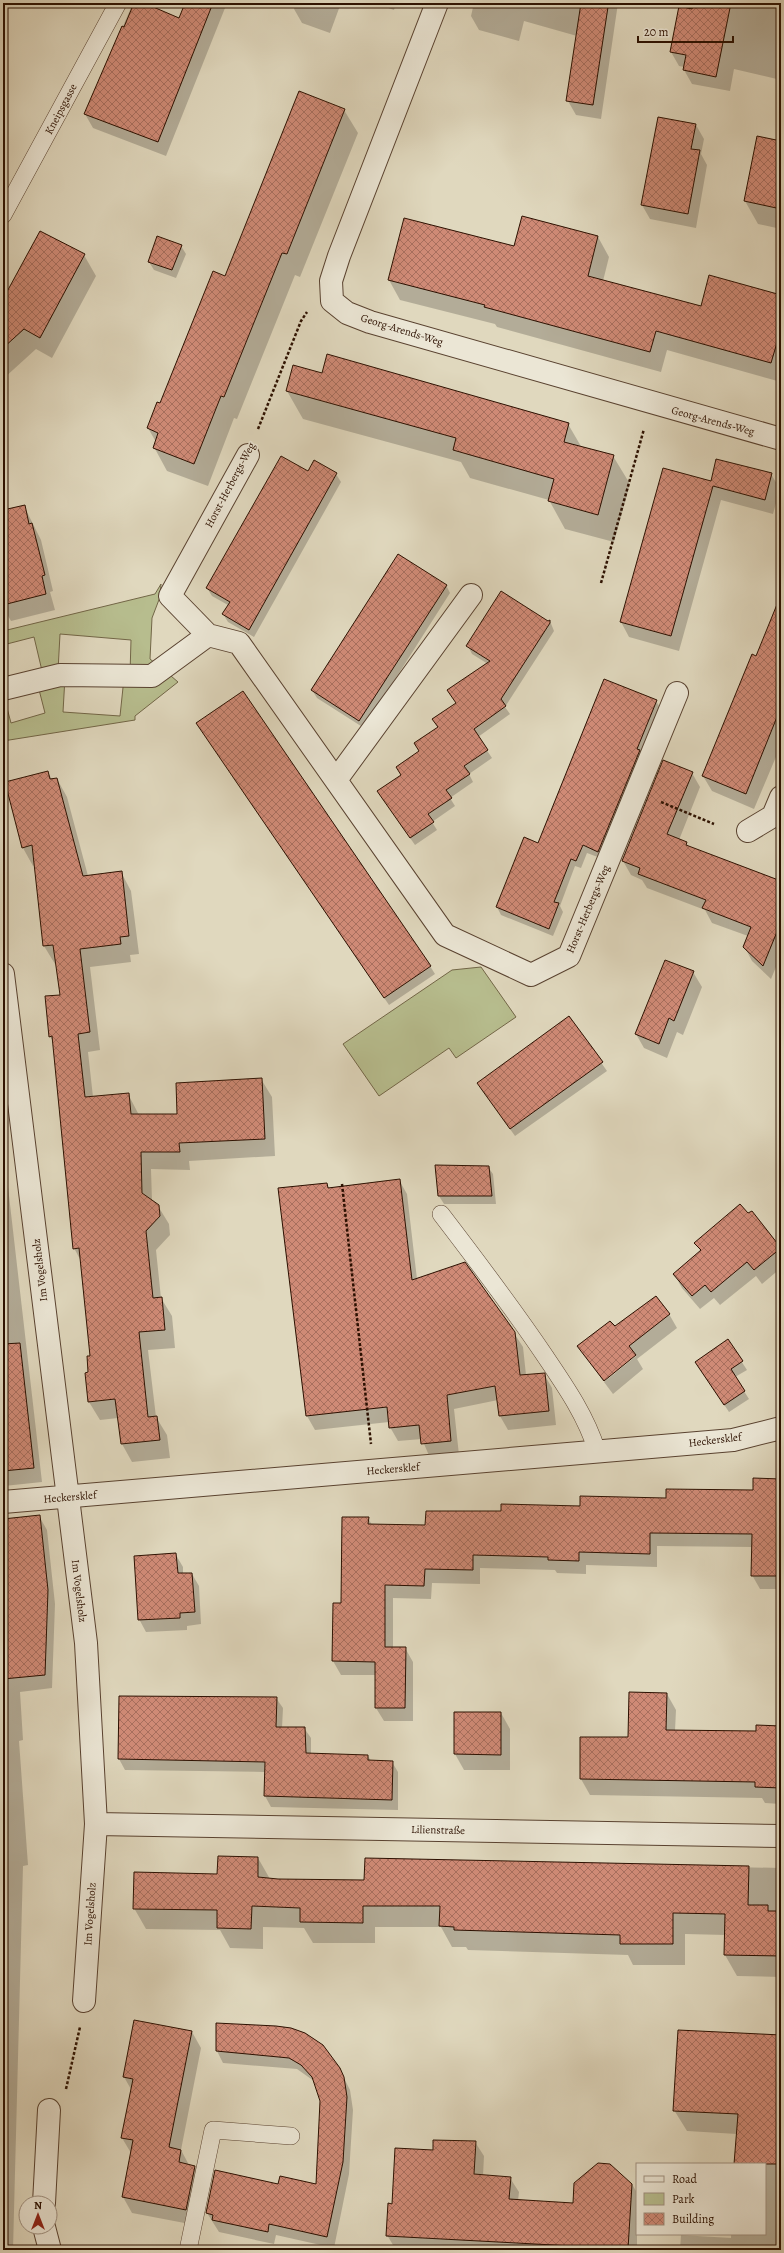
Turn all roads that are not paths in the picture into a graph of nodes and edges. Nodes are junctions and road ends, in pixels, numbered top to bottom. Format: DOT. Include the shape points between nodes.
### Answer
graph roads {
  1 [pos="118,3"];
  2 [pos="437,3"];
  3 [pos="3,215"];
  4 [pos="781,439"];
  5 [pos="248,456"];
  6 [pos="471,595"];
  7 [pos="208,635"];
  8 [pos="3,689"];
  9 [pos="677,693"];
  10 [pos="336,780"];
  11 [pos="781,797"];
  12 [pos="748,831"];
  13 [pos="3,974"];
  14 [pos="441,1214"];
  15 [pos="781,1428"];
  16 [pos="597,1451"];
  17 [pos="66,1497"];
  18 [pos="3,1502"];
  19 [pos="96,1824"];
  20 [pos="781,1836"];
  21 [pos="84,2001"];
  22 [pos="49,2110"];
  23 [pos="291,2136"];
  24 [pos="44,2195"];
  25 [pos="46,2235"];
  26 [pos="50,2250"];
  27 [pos="188,2250"];
  1 -- 3 [label="lane, Kneipsgasse"];
  2 -- 4 [label="street, Georg-Arends-Weg" via="338,256 331,281 332,302 346,313 370,322"];
  5 -- 7 [label="street, Horst-Herbergs-Weg" via="170,596"];
  6 -- 10 [label="street"];
  7 -- 8 [label="street" via="152,676 60,675"];
  7 -- 10 [label="street, Horst-Herbergs-Weg" via="238,643"];
  9 -- 10 [label="street, Horst-Herbergs-Weg" via="570,956 531,975 444,935"];
  11 -- 12 [label="street" via="773,816"];
  13 -- 17 [label="street, Im Vogelsholz"];
  14 -- 16 [label="lane" via="512,1307 574,1399 590,1429"];
  15 -- 16 [label="street, Heckersklef" via="733,1440"];
  16 -- 17 [label="street, Heckersklef"];
  17 -- 18 [label="street, Heckersklef"];
  17 -- 19 [label="street, Im Vogelsholz" via="86,1644"];
  19 -- 20 [label="street, Lilienstraße"];
  19 -- 21 [label="street, Im Vogelsholz"];
  22 -- 24 [label="street"];
  23 -- 27 [label="lane" via="213,2130"];
  25 -- 26 [label="street"];
}
